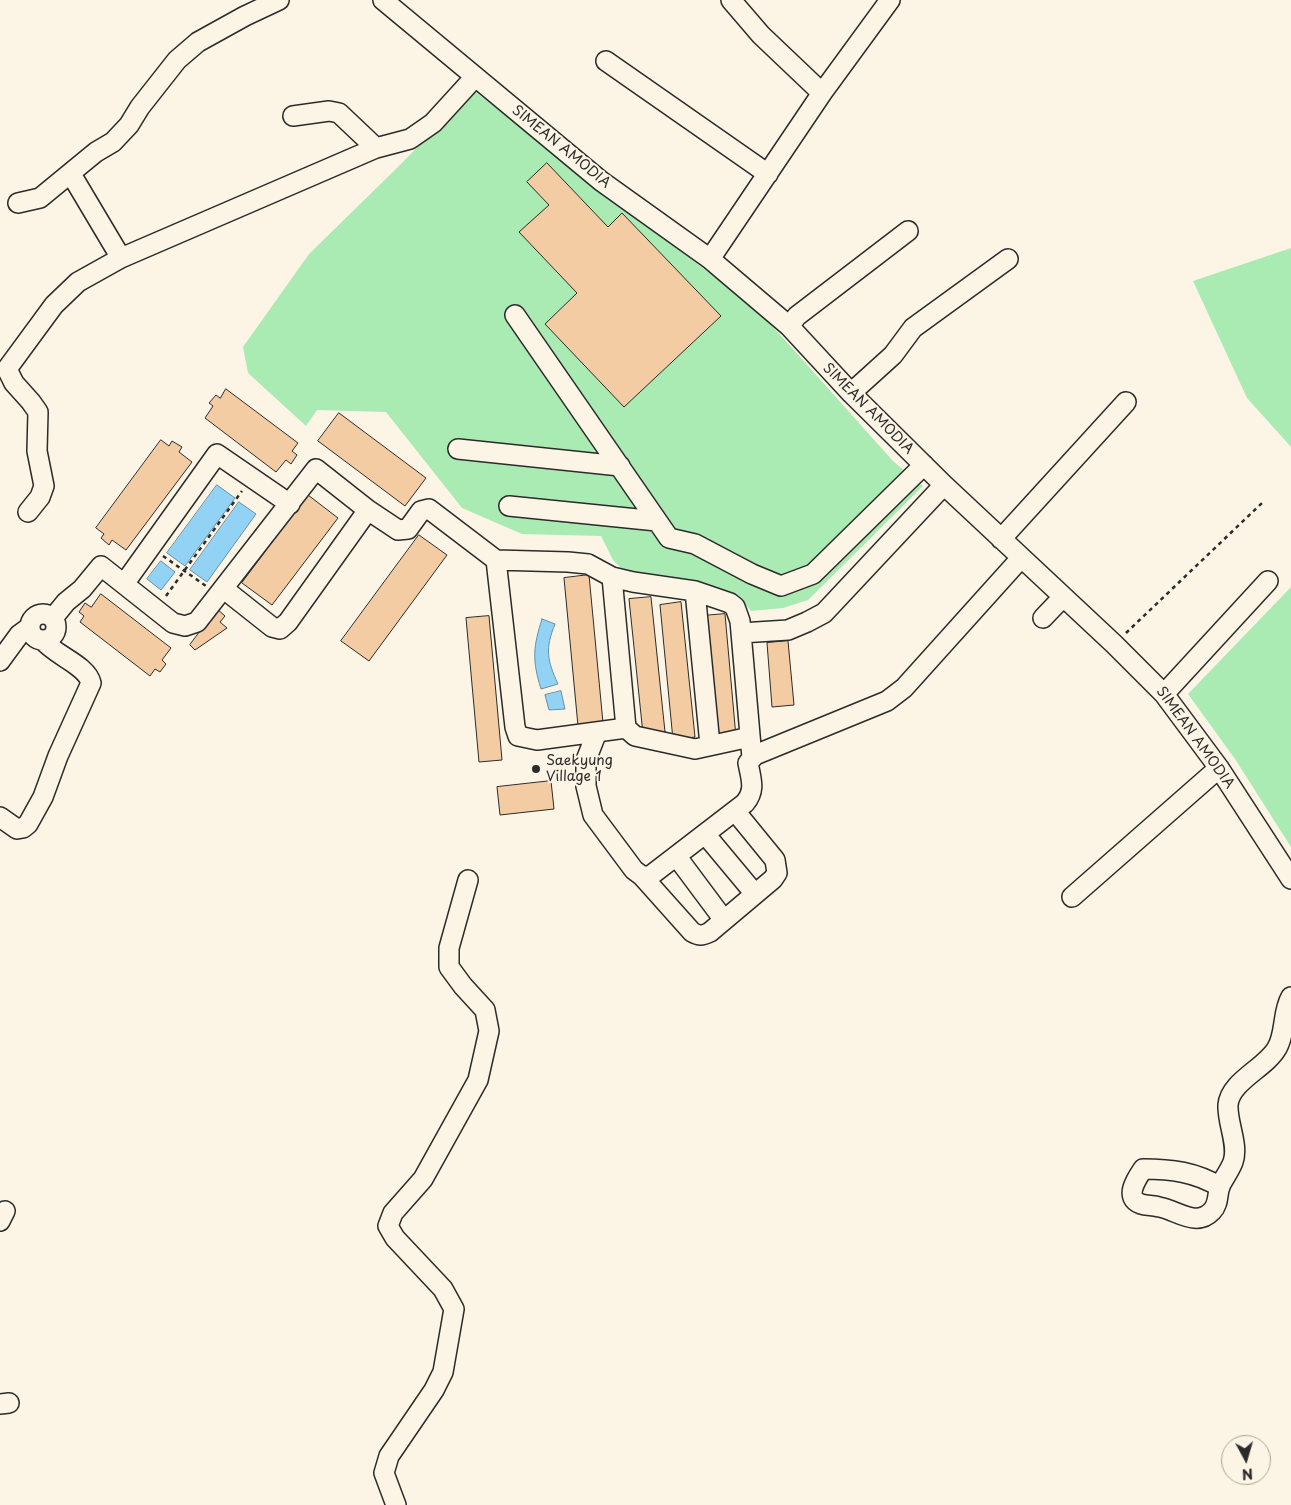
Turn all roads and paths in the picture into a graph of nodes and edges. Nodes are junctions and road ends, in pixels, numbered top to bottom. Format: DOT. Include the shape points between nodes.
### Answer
graph roads {
  1 [pos="279,0"];
  2 [pos="383,0"];
  3 [pos="732,0"];
  4 [pos="890,0"];
  5 [pos="606,61"];
  6 [pos="475,76"];
  7 [pos="822,93"];
  8 [pos="293,116"];
  9 [pos="376,148"];
  10 [pos="71,174"];
  11 [pos="768,174"];
  12 [pos="18,204"];
  13 [pos="908,231"];
  14 [pos="121,258"];
  15 [pos="710,259"];
  16 [pos="1008,259"];
  17 [pos="516,315"];
  18 [pos="788,326"];
  19 [pos="851,392"];
  20 [pos="1126,402"];
  21 [pos="458,449"];
  22 [pos="924,464"];
  23 [pos="620,466"];
  24 [pos="251,478"];
  25 [pos="944,485"];
  26 [pos="1262,503"];
  27 [pos="290,504"];
  28 [pos="509,506"];
  29 [pos="368,510"];
  30 [pos="28,512"];
  31 [pos="657,521"];
  32 [pos="1001,539"];
  33 [pos="150,548"];
  34 [pos="1022,558"];
  35 [pos="496,560"];
  36 [pos="185,571"];
  37 [pos="612,577"];
  38 [pos="1268,580"];
  39 [pos="124,584"];
  40 [pos="695,591"];
  41 [pos="222,592"];
  42 [pos="1063,597"];
  43 [pos="156,609"];
  44 [pos="1043,618"];
  45 [pos="740,627"];
  46 [pos="36,633"];
  47 [pos="1114,644"];
  48 [pos="0,661"];
  49 [pos="1164,694"];
  50 [pos="626,728"];
  51 [pos="597,732"];
  52 [pos="571,735"];
  53 [pos="750,737"];
  54 [pos="710,745"];
  55 [pos="752,758"];
  56 [pos="586,760"];
  57 [pos="1219,768"];
  58 [pos="735,811"];
  59 [pos="0,816"];
  60 [pos="705,834"];
  61 [pos="677,857"];
  62 [pos="642,876"];
  63 [pos="1291,879"];
  64 [pos="468,880"];
  65 [pos="755,894"];
  66 [pos="1072,897"];
  67 [pos="724,920"];
  68 [pos="1291,997"];
  69 [pos="1220,1187"];
  70 [pos="396,1503"];
  1 -- 10 [label="street" via="198,42 160,79 113,142"];
  2 -- 6 [label="street, SIMEAN AMODIA"];
  3 -- 7 [label="street" via="762,35"];
  4 -- 7 [label="street"];
  5 -- 11 [label="street"];
  6 -- 9 [label="street" via="433,123 410,139"];
  6 -- 15 [label="street, SIMEAN AMODIA" via="601,181"];
  7 -- 11 [label="street"];
  8 -- 9 [label="street" via="329,111 339,113"];
  9 -- 14 [label="street"];
  10 -- 12 [label="street" via="40,198"];
  10 -- 14 [label="street"];
  11 -- 15 [label="street"];
  13 -- 18 [label="street"];
  14 -- 30 [label="street" via="78,282 54,304 7,368 14,383 38,412 36,452 44,486"];
  15 -- 18 [label="street, SIMEAN AMODIA"];
  16 -- 19 [label="street" via="913,328 893,355"];
  17 -- 23 [label="street"];
  18 -- 19 [label="street, SIMEAN AMODIA"];
  19 -- 22 [label="street, SIMEAN AMODIA"];
  20 -- 32 [label="street"];
  21 -- 23 [label="street"];
  22 -- 25 [label="street, SIMEAN AMODIA"];
  22 -- 31 [label="street" via="813,574 781,586 695,544 669,538"];
  23 -- 31 [label="street"];
  24 -- 27 [label="street"];
  24 -- 33 [label="street" via="217,454"];
  24 -- 36 [label="path"];
  25 -- 32 [label="street, SIMEAN AMODIA"];
  25 -- 45 [label="street" via="824,613 807,622 788,616"];
  26 -- 47 [label="path"];
  27 -- 29 [label="street" via="316,469"];
  27 -- 41 [label="street"];
  28 -- 31 [label="street"];
  29 -- 35 [label="street" via="398,530 408,529 421,511 429,509"];
  29 -- 41 [label="street" via="280,629 272,627"];
  32 -- 34 [label="street, SIMEAN AMODIA"];
  33 -- 36 [label="path"];
  33 -- 39 [label="street"];
  34 -- 42 [label="street, SIMEAN AMODIA"];
  34 -- 55 [label="street" via="904,688 887,701"];
  35 -- 37 [label="street" via="588,564"];
  35 -- 52 [label="street" via="518,736 537,740"];
  36 -- 41 [label="path"];
  36 -- 43 [label="path"];
  37 -- 40 [label="street"];
  37 -- 50 [label="street"];
  38 -- 49 [label="street"];
  39 -- 43 [label="street"];
  39 -- 46 [label="street" via="101,566 53,618 56,622 52,636"];
  40 -- 45 [label="street" via="736,607"];
  40 -- 54 [label="street"];
  41 -- 43 [label="street" via="198,622 185,626 173,623"];
  42 -- 44 [label="street"];
  42 -- 47 [label="street, SIMEAN AMODIA"];
  45 -- 53 [label="street"];
  46 -- 48 [label="street" via="19,635"];
  46 -- 59 [label="street" via="48,647 85,672 91,683 58,756 44,797 28,824 17,829"];
  47 -- 49 [label="street, SIMEAN AMODIA"];
  49 -- 57 [label="street, SIMEAN AMODIA"];
  50 -- 51 [label="street"];
  50 -- 54 [label="street" via="635,736 654,742 695,749"];
  51 -- 52 [label="street"];
  51 -- 56 [label="street"];
  52 -- 56 [label="street"];
  53 -- 54 [label="street"];
  53 -- 55 [label="street"];
  55 -- 58 [label="street" via="748,763 751,797"];
  56 -- 62 [label="street" via="586,786 593,815"];
  57 -- 63 [label="street, SIMEAN AMODIA"];
  57 -- 66 [label="street"];
  58 -- 60 [label="street"];
  58 -- 65 [label="street" via="775,860 777,872 773,879"];
  60 -- 61 [label="street"];
  60 -- 65 [label="street"];
  61 -- 62 [label="street" via="650,876"];
  61 -- 67 [label="street"];
  62 -- 67 [label="street" via="698,936 704,936"];
  64 -- 70 [label="street" via="449,948 449,966 486,1010 489,1031 478,1080 423,1179 394,1213 388,1226 395,1238 443,1289 454,1309 443,1372 389,1456 384,1474"];
  65 -- 67 [label="street"];
  68 -- 69 [label="street" via="1278,1048 1234,1091 1228,1103 1234,1156"];
}
